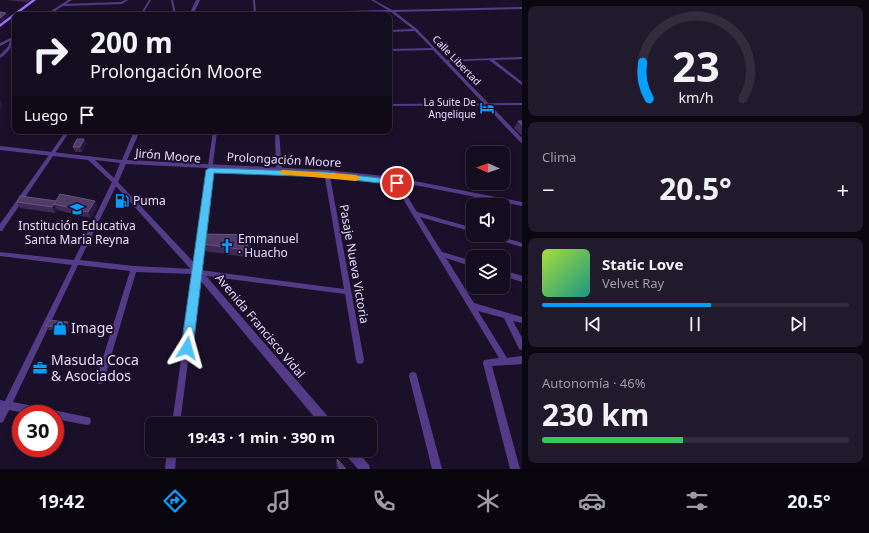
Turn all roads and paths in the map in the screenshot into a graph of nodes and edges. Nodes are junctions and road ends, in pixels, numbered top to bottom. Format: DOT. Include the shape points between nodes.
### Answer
graph roads {
  1 [pos="34,0"];
  2 [pos="70,0"];
  3 [pos="127,0"];
  4 [pos="150,0"];
  5 [pos="172,0"];
  6 [pos="199,0"];
  7 [pos="254,0"];
  8 [pos="372,0"];
  9 [pos="63,5"];
  10 [pos="522,8"];
  11 [pos="394,11"];
  12 [pos="18,12"];
  13 [pos="52,12"];
  14 [pos="143,12"];
  15 [pos="174,12"];
  16 [pos="194,12"];
  17 [pos="255,12"];
  18 [pos="348,12"];
  19 [pos="12,17"];
  20 [pos="0,26"];
  21 [pos="392,30"];
  22 [pos="416,30"];
  23 [pos="12,39"];
  24 [pos="12,42"];
  25 [pos="1,46"];
  26 [pos="10,47"];
  27 [pos="434,49"];
  28 [pos="0,50"];
  29 [pos="392,50"];
  30 [pos="0,57"];
  31 [pos="522,58"];
  32 [pos="490,59"];
  33 [pos="445,60"];
  34 [pos="522,84"];
  35 [pos="522,104"];
  36 [pos="392,105"];
  37 [pos="488,105"];
  38 [pos="66,134"];
  39 [pos="136,134"];
  40 [pos="216,134"];
  41 [pos="277,134"];
  42 [pos="522,141"];
  43 [pos="0,148"];
  44 [pos="53,154"];
  45 [pos="90,159"];
  46 [pos="124,162"];
  47 [pos="210,169"];
  48 [pos="279,171"];
  49 [pos="327,173"];
  50 [pos="396,181"];
  51 [pos="115,182"];
  52 [pos="522,204"];
  53 [pos="522,207"];
  54 [pos="414,213"];
  55 [pos="466,228"];
  56 [pos="0,229"];
  57 [pos="510,241"];
  58 [pos="522,245"];
  59 [pos="0,254"];
  60 [pos="439,254"];
  61 [pos="76,262"];
  62 [pos="466,262"];
  63 [pos="134,269"];
  64 [pos="198,272"];
  65 [pos="510,275"];
  66 [pos="522,278"];
  67 [pos="348,292"];
  68 [pos="472,306"];
  69 [pos="506,315"];
  70 [pos="522,320"];
  71 [pos="522,346"];
  72 [pos="360,360"];
  73 [pos="522,360"];
  74 [pos="505,362"];
  75 [pos="413,376"];
  76 [pos="100,380"];
  77 [pos="3,405"];
  78 [pos="64,416"];
  79 [pos="177,417"];
  80 [pos="321,417"];
  81 [pos="0,419"];
  82 [pos="87,421"];
  83 [pos="171,457"];
  84 [pos="355,457"];
  85 [pos="170,469"];
  86 [pos="365,469"];
  87 [pos="437,469"];
  88 [pos="515,469"];
  1 -- 12 [label="main road"];
  2 -- 9 [label="street"];
  3 -- 9 [label="street" via="122,3"];
  4 -- 14 [label="street"];
  5 -- 15 [label="street"];
  6 -- 16 [label="street"];
  7 -- 17 [label="street"];
  8 -- 11 [label="street, Calle Libertad"];
  9 -- 13 [label="street"];
  10 -- 11 [label="street"];
  11 -- 18 [label="street"];
  11 -- 22 [label="street, Calle Libertad"];
  19 -- 20 [label="main road"];
  21 -- 22 [label="street"];
  22 -- 27 [label="street, Calle Libertad"];
  23 -- 25 [label="street"];
  24 -- 26 [label="street"];
  25 -- 26 [label="street"];
  25 -- 28 [label="street"];
  26 -- 30 [label="street"];
  27 -- 29 [label="street"];
  27 -- 33 [label="street, Calle Libertad"];
  31 -- 32 [label="street"];
  32 -- 33 [label="street"];
  32 -- 34 [label="street"];
  33 -- 37 [label="street, Calle Libertad"];
  35 -- 37 [label="street"];
  36 -- 37 [label="street"];
  37 -- 42 [label="street, Calle Libertad"];
  38 -- 44 [label="street"];
  39 -- 46 [label="street"];
  40 -- 47 [label="street"];
  41 -- 48 [label="street"];
  43 -- 44 [label="street, Jirón Moore"];
  44 -- 45 [label="street, Jirón Moore"];
  44 -- 56 [label="street"];
  45 -- 46 [label="street, Jirón Moore"];
  45 -- 51 [label="street, Avenida Francisco Vidal"];
  46 -- 47 [label="street, Jirón Moore"];
  46 -- 51 [label="street"];
  47 -- 48 [label="street, Prolongación Moore"];
  47 -- 64 [label="street"];
  48 -- 49 [label="street, Prolongación Moore"];
  49 -- 50 [label="street, Prolongación Moore"];
  49 -- 67 [label="street, Pasaje Nueva Victoria"];
  50 -- 52 [label="street, Prolongación Moore"];
  50 -- 53 [label="street, Prolongación Moore"];
  50 -- 54 [label="street"];
  51 -- 61 [label="street"];
  51 -- 64 [label="street, Avenida Francisco Vidal"];
  54 -- 55 [label="street"];
  54 -- 60 [label="street"];
  57 -- 58 [label="street"];
  59 -- 61 [label="street"];
  60 -- 62 [label="street"];
  60 -- 68 [label="street"];
  61 -- 63 [label="street"];
  61 -- 77 [label="street"];
  63 -- 64 [label="street"];
  63 -- 76 [label="street"];
  64 -- 67 [label="street"];
  64 -- 79 [label="street"];
  64 -- 80 [label="street, Avenida Francisco Vidal"];
  65 -- 66 [label="street"];
  67 -- 72 [label="street, Pasaje Nueva Victoria"];
  68 -- 69 [label="street"];
  68 -- 74 [label="street"];
  69 -- 70 [label="street"];
  69 -- 71 [label="street"];
  73 -- 74 [label="street"];
  74 -- 88 [label="street" via="487,363"];
  75 -- 87 [label="street"];
  77 -- 81 [label="street"];
  78 -- 82 [label="street"];
  83 -- 85 [label="street"];
  84 -- 86 [label="street"];
}
